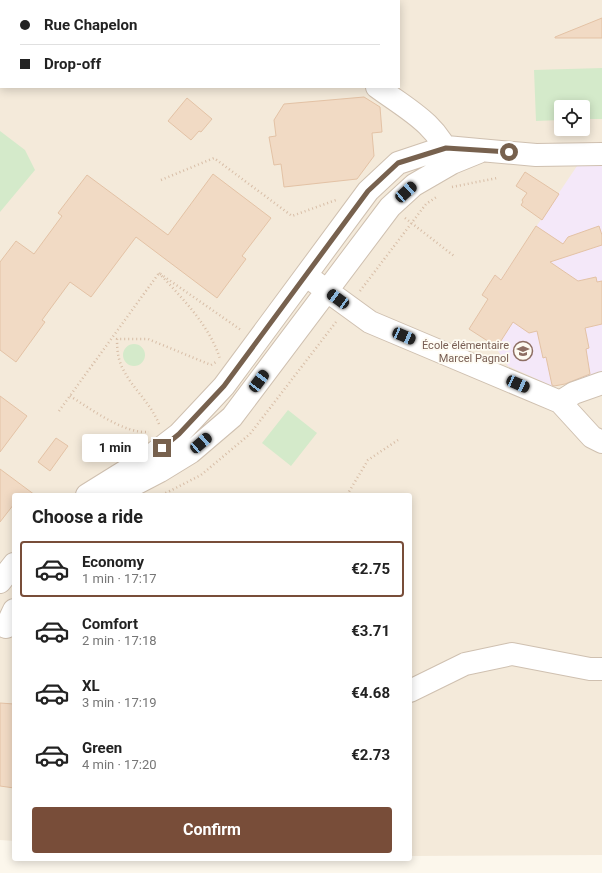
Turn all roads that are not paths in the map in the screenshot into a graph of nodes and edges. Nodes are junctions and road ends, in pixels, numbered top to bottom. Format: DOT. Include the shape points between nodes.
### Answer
graph roads {
  1 [pos="378,88"];
  2 [pos="602,154"];
  3 [pos="449,155"];
  4 [pos="306,275"];
  5 [pos="327,291"];
  6 [pos="602,383"];
  7 [pos="560,402"];
  8 [pos="602,442"];
  9 [pos="90,493"];
  10 [pos="118,493"];
  11 [pos="12,567"];
  12 [pos="0,582"];
  13 [pos="602,669"];
  14 [pos="412,690"];
  1 -- 3 [label="street" via="426,123 439,136"];
  2 -- 3 [label="street" via="536,155 484,150"];
  3 -- 4 [label="street" via="398,163 368,191"];
  3 -- 5 [label="street" via="390,207"];
  4 -- 5 [label="street"];
  4 -- 9 [label="street" via="224,386 179,434 154,454"];
  5 -- 7 [label="street" via="370,322"];
  5 -- 10 [label="street" via="232,417 191,452"];
  6 -- 7 [label="street" via="574,393"];
  7 -- 8 [label="street" via="592,437"];
  11 -- 12 [label="street"];
  13 -- 14 [label="street" via="512,654 465,664"];
}
